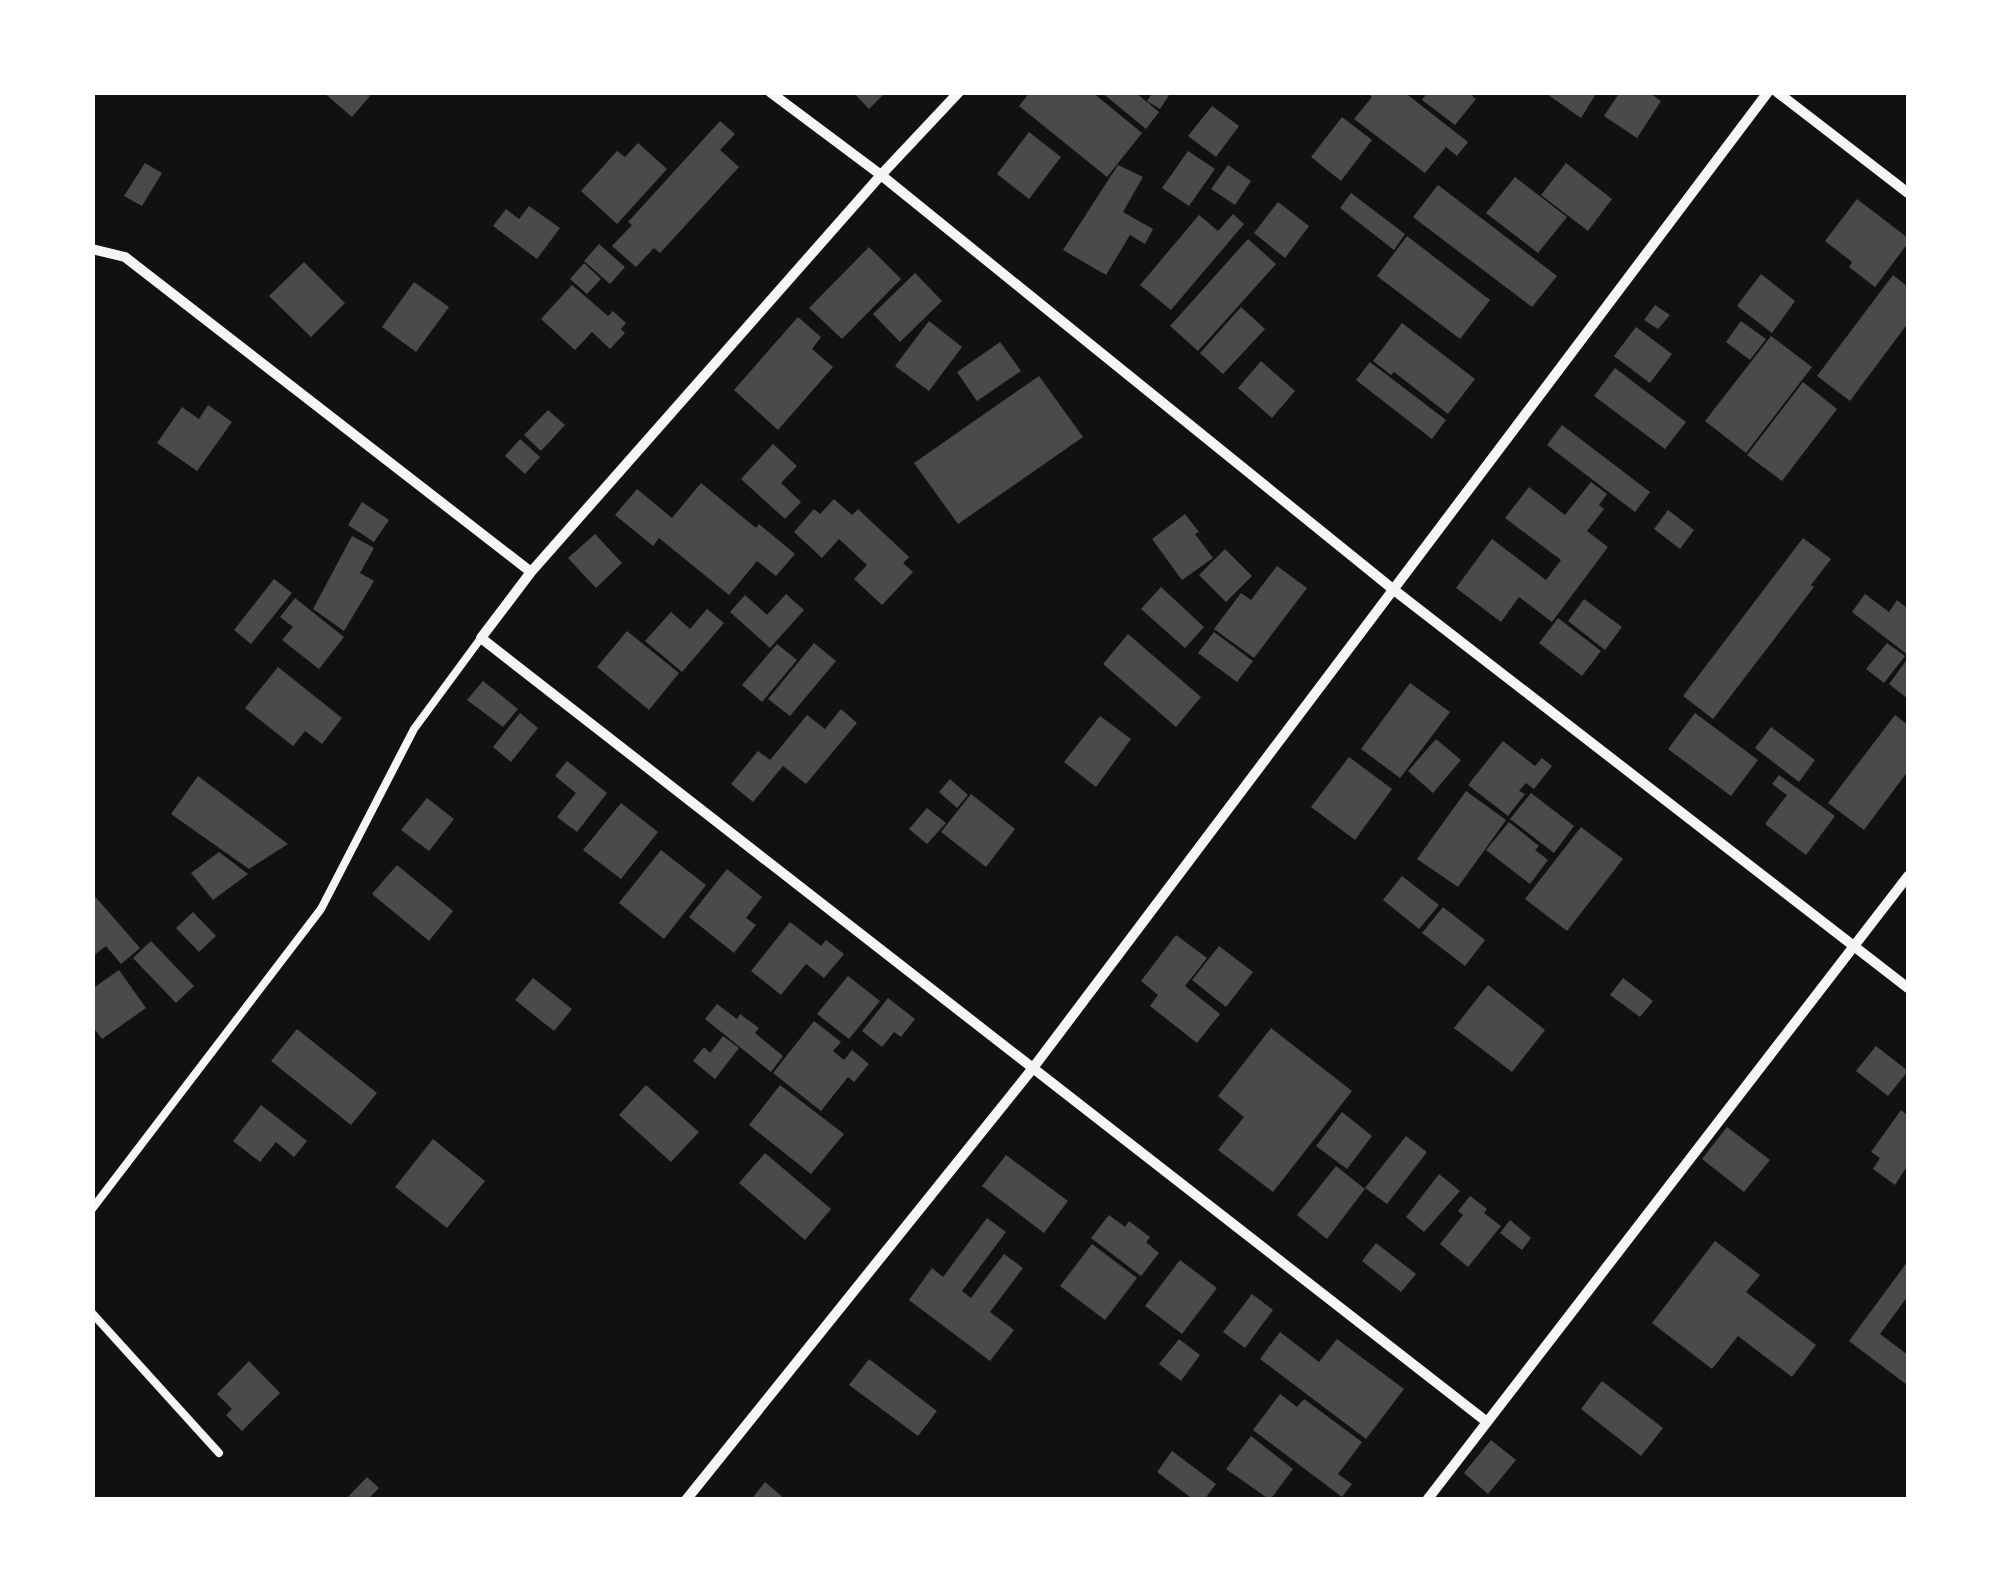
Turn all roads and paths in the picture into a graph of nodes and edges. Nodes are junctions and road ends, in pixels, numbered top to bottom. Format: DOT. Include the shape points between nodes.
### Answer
graph roads {
  1 [pos="770,92"];
  2 [pos="959,92"];
  3 [pos="1768,92"];
  4 [pos="1778,92"];
  5 [pos="880,174"];
  6 [pos="1908,193"];
  7 [pos="92,249"];
  8 [pos="531,572"];
  9 [pos="1394,590"];
  10 [pos="482,638"];
  11 [pos="1908,876"];
  12 [pos="1855,946"];
  13 [pos="1908,988"];
  14 [pos="1033,1068"];
  15 [pos="92,1209"];
  16 [pos="92,1313"];
  17 [pos="1488,1422"];
  18 [pos="219,1453"];
  19 [pos="686,1500"];
  20 [pos="1427,1500"];
  1 -- 5 [label="street"];
  2 -- 5 [label="street"];
  3 -- 9 [label="street"];
  4 -- 6 [label="street"];
  5 -- 8 [label="street"];
  5 -- 9 [label="street"];
  7 -- 8 [label="street" via="125,257"];
  8 -- 10 [label="street"];
  9 -- 12 [label="street"];
  9 -- 14 [label="street"];
  10 -- 14 [label="street"];
  10 -- 15 [label="lane" via="414,729 322,908"];
  11 -- 12 [label="street"];
  12 -- 13 [label="street"];
  12 -- 17 [label="street"];
  14 -- 17 [label="street"];
  14 -- 19 [label="street"];
  16 -- 18 [label="lane"];
  17 -- 20 [label="street"];
}
